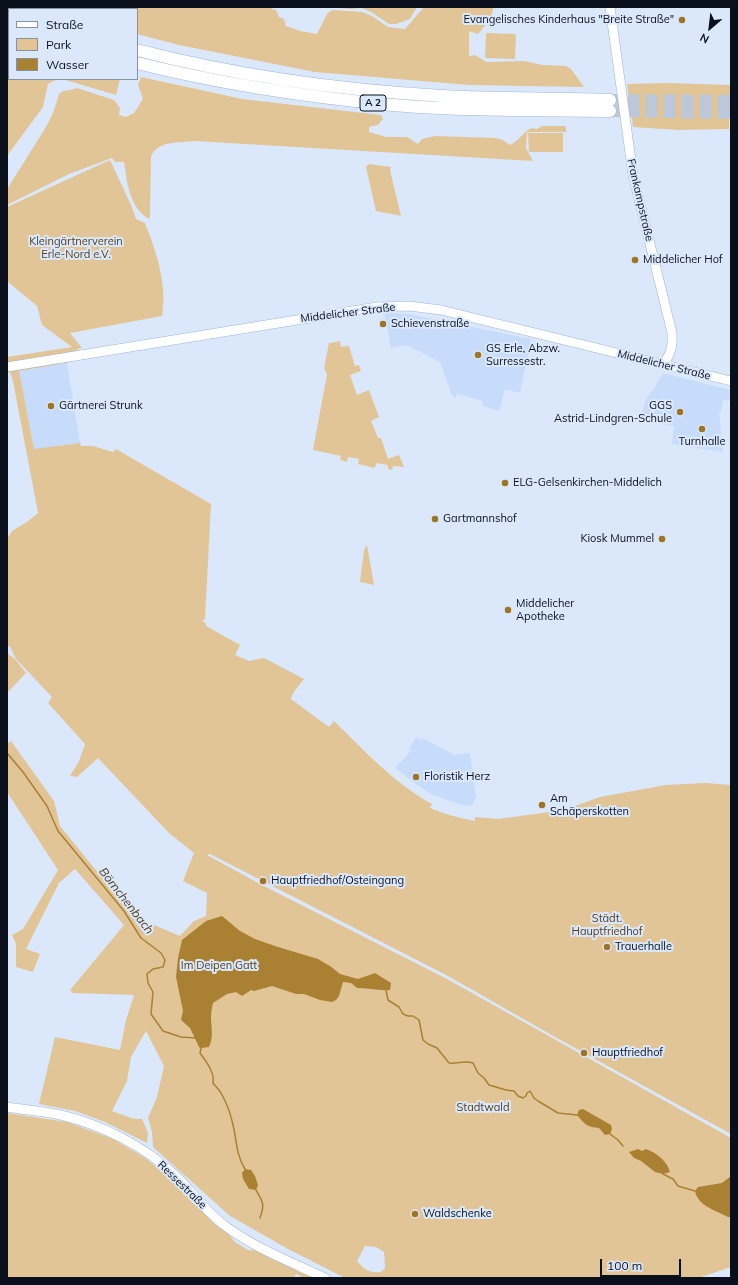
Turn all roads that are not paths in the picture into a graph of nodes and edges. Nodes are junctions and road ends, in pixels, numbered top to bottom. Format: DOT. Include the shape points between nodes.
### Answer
graph roads {
  1 [pos="610,7"];
  2 [pos="138,50"];
  3 [pos="138,63"];
  4 [pos="663,364"];
  5 [pos="7,367"];
  6 [pos="731,381"];
  7 [pos="7,1107"];
  8 [pos="325,1278"];
  1 -- 4 [label="street, Frankampstraße" via="633,175 672,333 672,347"];
  2 -- 3 [label="highway, A 2" via="235,72 329,86 610,106 458,109 394,105 327,98 232,83"];
  4 -- 5 [label="street, Middelicher Straße" via="441,310 409,306 377,307"];
  4 -- 6 [label="street, Middelicher Straße"];
  7 -- 8 [label="street, Ressestraße" via="61,1115 118,1136 146,1152 174,1174 214,1216 235,1233"];
}
